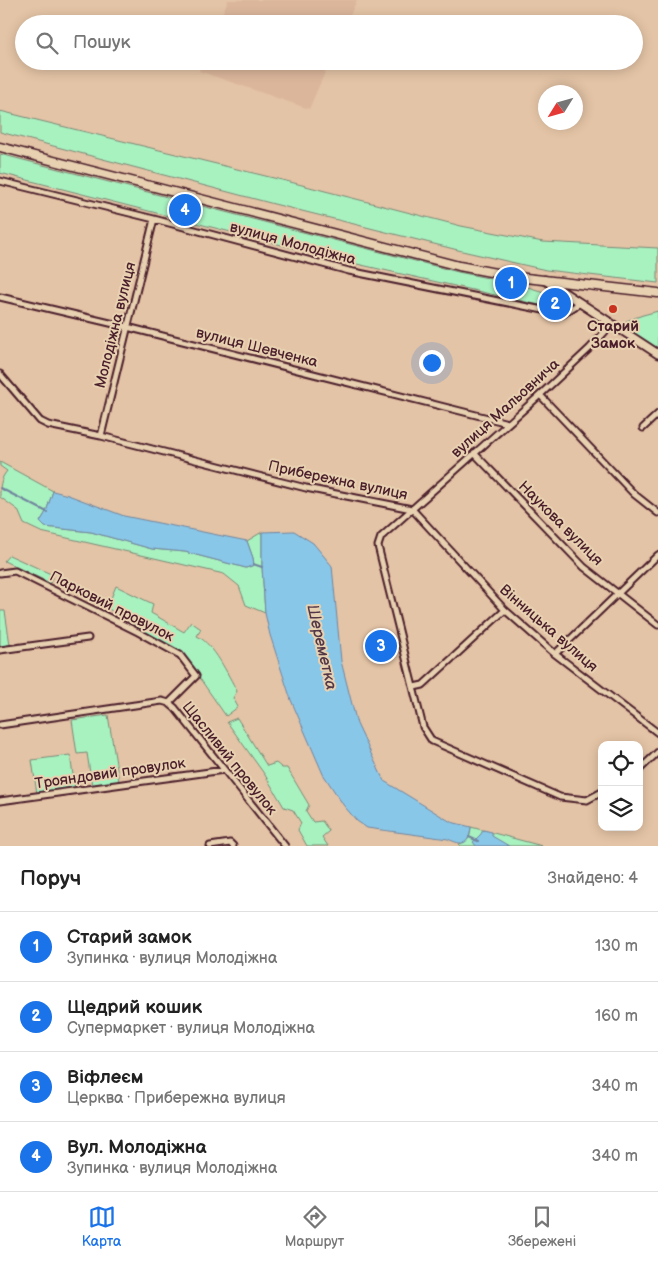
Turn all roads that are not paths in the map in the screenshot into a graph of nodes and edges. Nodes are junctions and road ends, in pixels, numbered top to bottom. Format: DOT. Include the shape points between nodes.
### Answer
graph roads {
  1 [pos="0,147"];
  2 [pos="0,181"];
  3 [pos="154,220"];
  4 [pos="545,280"];
  5 [pos="658,293"];
  6 [pos="0,297"];
  7 [pos="578,302"];
  8 [pos="612,324"];
  9 [pos="127,327"];
  10 [pos="658,354"];
  11 [pos="0,374"];
  12 [pos="540,395"];
  13 [pos="658,414"];
  14 [pos="508,423"];
  15 [pos="643,428"];
  16 [pos="101,436"];
  17 [pos="474,453"];
  18 [pos="412,509"];
  19 [pos="658,512"];
  20 [pos="658,555"];
  21 [pos="0,573"];
  22 [pos="618,593"];
  23 [pos="505,610"];
  24 [pos="658,626"];
  25 [pos="88,638"];
  26 [pos="0,650"];
  27 [pos="555,654"];
  28 [pos="414,687"];
  29 [pos="169,703"];
  30 [pos="0,725"];
  31 [pos="658,733"];
  32 [pos="658,752"];
  33 [pos="643,766"];
  34 [pos="224,770"];
  35 [pos="598,794"];
  36 [pos="0,801"];
  37 [pos="210,846"];
  38 [pos="232,846"];
  39 [pos="285,846"];
  1 -- 4 [label="main road" via="459,266"];
  2 -- 3 [label="street, вулиця Молодіжна"];
  3 -- 7 [label="street, вулиця Молодіжна" via="349,271 542,310 563,314"];
  3 -- 9 [label="street, Молодіжна вулиця"];
  4 -- 5 [label="main road"];
  4 -- 7 [label="street"];
  6 -- 9 [label="street, вулиця Шевченка"];
  7 -- 8 [label="street"];
  8 -- 10 [label="street"];
  8 -- 12 [label="street, вулиця Мальовнича"];
  9 -- 14 [label="street, вулиця Шевченка"];
  9 -- 16 [label="street, Молодіжна вулиця"];
  11 -- 16 [label="street, Прибережна вулиця" via="40,421"];
  12 -- 14 [label="street, вулиця Мальовнича"];
  12 -- 19 [label="street" via="634,494"];
  13 -- 15 [label="street"];
  14 -- 17 [label="street, вулиця Мальовнича"];
  16 -- 18 [label="street, Прибережна вулиця" via="306,488"];
  17 -- 18 [label="street, вулиця Мальовнича"];
  17 -- 22 [label="street, Наукова вулиця" via="584,567"];
  18 -- 23 [label="street, Вінницька вулиця"];
  18 -- 28 [label="street, Прибережна вулиця" via="381,537 378,546"];
  20 -- 22 [label="street"];
  21 -- 29 [label="street, Парковий провулок" via="15,571 180,655 196,676"];
  22 -- 24 [label="street, Наукова вулиця"];
  22 -- 27 [label="street"];
  23 -- 27 [label="street, Вінницька вулиця"];
  23 -- 28 [label="street" via="423,685"];
  25 -- 26 [label="street"];
  27 -- 31 [label="street, Вінницька вулиця"];
  28 -- 35 [label="street, Прибережна вулиця" via="424,727 432,741 560,797 587,800"];
  29 -- 30 [label="street, Щасливий провулок"];
  29 -- 34 [label="street, Щасливий провулок"];
  32 -- 33 [label="street"];
  34 -- 36 [label="street, Трояндовий провулок"];
  34 -- 39 [label="street, Щасливий провулок"];
  37 -- 38 [label="street" via="230,843"];
}
